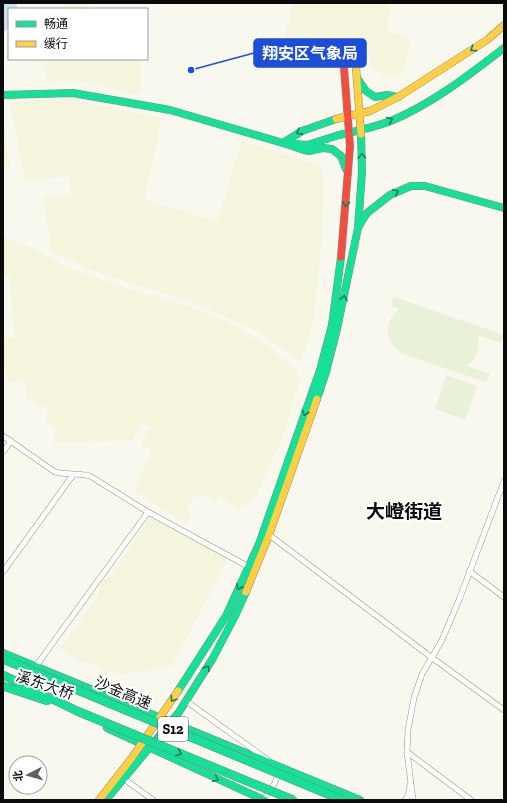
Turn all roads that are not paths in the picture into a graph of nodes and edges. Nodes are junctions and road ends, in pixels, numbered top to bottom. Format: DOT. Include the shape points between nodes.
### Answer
graph roads {
  1 [pos="504,25"];
  2 [pos="504,48"];
  3 [pos="327,61"];
  4 [pos="345,66"];
  5 [pos="356,67"];
  6 [pos="357,78"];
  7 [pos="3,95"];
  8 [pos="398,97"];
  9 [pos="360,114"];
  10 [pos="347,117"];
  11 [pos="362,130"];
  12 [pos="349,133"];
  13 [pos="283,143"];
  14 [pos="348,182"];
  15 [pos="504,208"];
  16 [pos="358,228"];
  17 [pos="3,436"];
  18 [pos="11,441"];
  19 [pos="3,452"];
  20 [pos="73,475"];
  21 [pos="504,481"];
  22 [pos="148,512"];
  23 [pos="266,533"];
  24 [pos="249,567"];
  25 [pos="469,571"];
  26 [pos="3,572"];
  27 [pos="504,598"];
  28 [pos="3,653"];
  29 [pos="431,657"];
  30 [pos="3,660"];
  31 [pos="33,668"];
  32 [pos="3,675"];
  33 [pos="3,680"];
  34 [pos="3,686"];
  35 [pos="186,701"];
  36 [pos="504,710"];
  37 [pos="77,711"];
  38 [pos="159,718"];
  39 [pos="170,723"];
  40 [pos="145,746"];
  41 [pos="407,752"];
  42 [pos="273,764"];
  43 [pos="410,778"];
  44 [pos="124,779"];
  45 [pos="99,800"];
  46 [pos="106,800"];
  47 [pos="153,800"];
  48 [pos="263,800"];
  49 [pos="293,800"];
  50 [pos="342,800"];
  51 [pos="360,800"];
  52 [pos="405,800"];
  53 [pos="413,800"];
  54 [pos="471,800"];
  1 -- 8 [label="main road, one-way" via="487,40"];
  11 -- 2 [label="main road, one-way" via="393,120 438,95"];
  3 -- 4 [label="street"];
  4 -- 5 [label="street" via="354,64"];
  4 -- 10 [label="main road"];
  5 -- 6 [label="main road"];
  6 -- 8 [label="main road" via="370,95"];
  6 -- 9 [label="main road"];
  7 -- 13 [label="main road" via="73,93 170,110"];
  8 -- 9 [label="main road"];
  9 -- 10 [label="main road"];
  9 -- 11 [label="main road"];
  10 -- 12 [label="main road"];
  10 -- 13 [label="main road, one-way" via="305,129"];
  11 -- 12 [label="main road"];
  16 -- 11 [label="main road, one-way"];
  12 -- 13 [label="main road" via="307,145"];
  12 -- 14 [label="main road"];
  13 -- 14 [label="main road" via="308,151 333,148 344,158"];
  14 -- 23 [label="main road, one-way" via="332,325 320,370"];
  16 -- 15 [label="main road, one-way" via="367,213 385,198 411,186 426,186"];
  23 -- 16 [label="main road, one-way" via="326,372"];
  17 -- 18 [label="street"];
  18 -- 19 [label="street"];
  18 -- 20 [label="street" via="55,472"];
  20 -- 22 [label="street" via="90,476"];
  20 -- 26 [label="street"];
  21 -- 25 [label="street"];
  22 -- 24 [label="street"];
  22 -- 31 [label="street"];
  23 -- 24 [label="main road"];
  23 -- 29 [label="street"];
  35 -- 23 [label="main road, one-way" via="234,618 252,580"];
  24 -- 38 [label="main road, one-way" via="226,616"];
  25 -- 27 [label="street"];
  25 -- 29 [label="street" via="442,640"];
  28 -- 31 [label="main road"];
  29 -- 36 [label="street"];
  29 -- 41 [label="street" via="414,698"];
  30 -- 31 [label="main road, 沙金高速 / S12, bridge"];
  31 -- 38 [label="main road"];
  31 -- 50 [label="main road, 沙金高速 / S12, bridge"];
  32 -- 37 [label="main road, S12, bridge"];
  33 -- 40 [label="main road"];
  34 -- 37 [label="main road, 溪东大桥, bridge"];
  35 -- 39 [label="main road"];
  35 -- 42 [label="street"];
  37 -- 49 [label="main road, S12, one-way, bridge"];
  38 -- 39 [label="main road"];
  38 -- 40 [label="main road"];
  39 -- 40 [label="main road"];
  39 -- 42 [label="main road"];
  40 -- 44 [label="main road"];
  40 -- 45 [label="main road"];
  40 -- 48 [label="main road, one-way"];
  41 -- 43 [label="street"];
  41 -- 54 [label="street"];
  42 -- 48 [label="street" via="277,768 278,777"];
  42 -- 51 [label="main road"];
  43 -- 52 [label="street" via="408,796"];
  43 -- 53 [label="street"];
  44 -- 46 [label="main road"];
  44 -- 47 [label="street"];
}
